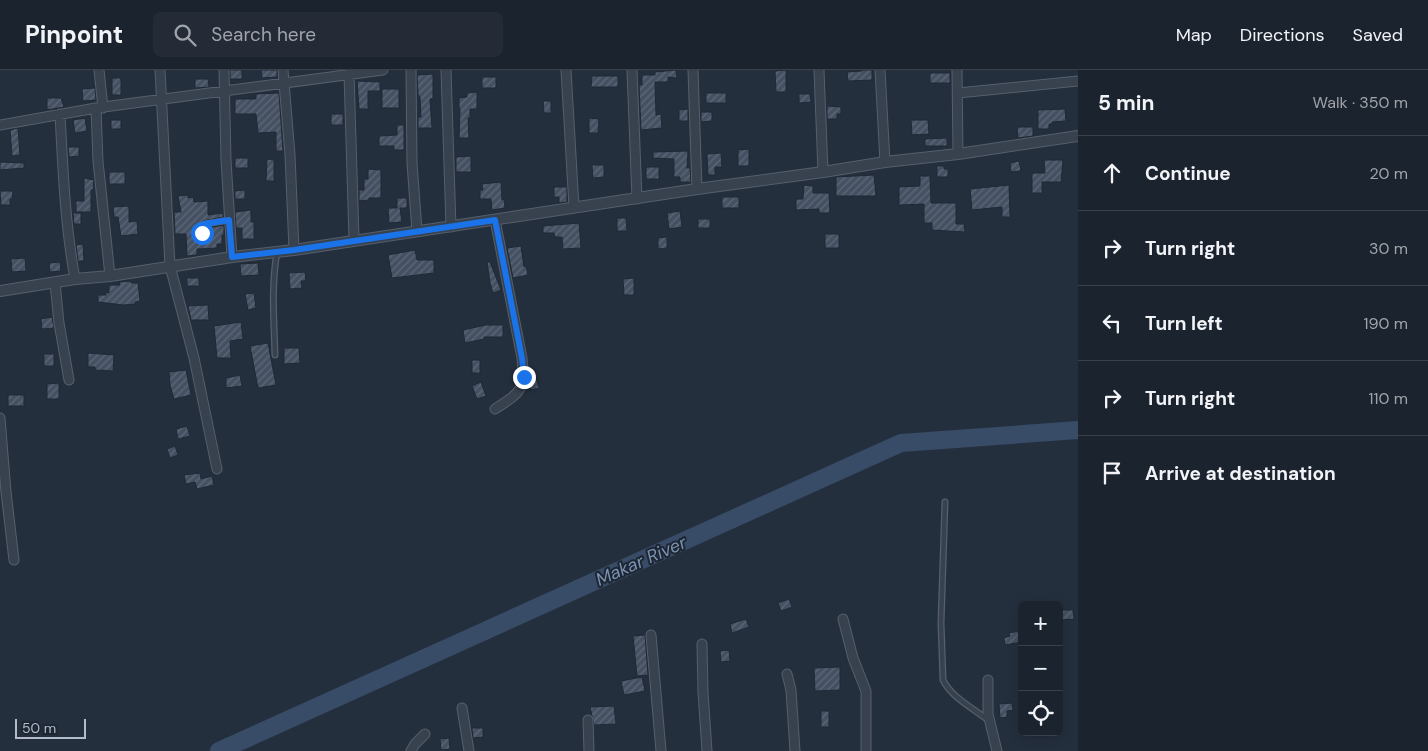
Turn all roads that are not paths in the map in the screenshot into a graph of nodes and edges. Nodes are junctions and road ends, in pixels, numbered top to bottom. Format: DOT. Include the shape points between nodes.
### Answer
graph roads {
  1 [pos="99,70"];
  2 [pos="160,70"];
  3 [pos="224,70"];
  4 [pos="284,70"];
  5 [pos="383,70"];
  6 [pos="411,70"];
  7 [pos="446,70"];
  8 [pos="566,70"];
  9 [pos="632,70"];
  10 [pos="693,70"];
  11 [pos="819,70"];
  12 [pos="880,70"];
  13 [pos="957,70"];
  14 [pos="328,74"];
  15 [pos="348,74"];
  16 [pos="1078,81"];
  17 [pos="284,82"];
  18 [pos="225,91"];
  19 [pos="958,93"];
  20 [pos="163,99"];
  21 [pos="99,108"];
  22 [pos="60,114"];
  23 [pos="0,125"];
  24 [pos="1078,136"];
  25 [pos="958,154"];
  26 [pos="885,162"];
  27 [pos="823,172"];
  28 [pos="697,189"];
  29 [pos="637,198"];
  30 [pos="574,207"];
  31 [pos="229,220"];
  32 [pos="495,220"];
  33 [pos="451,227"];
  34 [pos="417,231"];
  35 [pos="202,233"];
  36 [pos="354,240"];
  37 [pos="294,250"];
  38 [pos="277,251"];
  39 [pos="232,257"];
  40 [pos="170,266"];
  41 [pos="110,276"];
  42 [pos="75,279"];
  43 [pos="54,283"];
  44 [pos="0,291"];
  45 [pos="275,354"];
  46 [pos="69,380"];
  47 [pos="494,410"];
  48 [pos="0,418"];
  49 [pos="217,469"];
  50 [pos="945,502"];
  51 [pos="14,560"];
  52 [pos="843,619"];
  53 [pos="651,635"];
  54 [pos="702,644"];
  55 [pos="787,674"];
  56 [pos="988,680"];
  57 [pos="462,708"];
  58 [pos="588,720"];
  59 [pos="988,720"];
  60 [pos="425,734"];
  61 [pos="412,751"];
  62 [pos="469,751"];
  63 [pos="589,751"];
  64 [pos="662,751"];
  65 [pos="707,751"];
  66 [pos="795,751"];
  67 [pos="866,751"];
  68 [pos="997,751"];
  1 -- 21 [label="street"];
  2 -- 20 [label="street"];
  3 -- 18 [label="street"];
  4 -- 17 [label="street"];
  5 -- 15 [label="street"];
  6 -- 34 [label="street"];
  7 -- 33 [label="street"];
  8 -- 30 [label="street"];
  9 -- 29 [label="street"];
  10 -- 28 [label="street"];
  11 -- 27 [label="street"];
  12 -- 26 [label="street"];
  13 -- 19 [label="street"];
  14 -- 15 [label="street"];
  14 -- 17 [label="street"];
  15 -- 36 [label="street"];
  16 -- 19 [label="street"];
  17 -- 18 [label="street"];
  17 -- 37 [label="street"];
  18 -- 20 [label="street"];
  18 -- 31 [label="street"];
  19 -- 25 [label="street"];
  20 -- 21 [label="street"];
  20 -- 40 [label="street"];
  21 -- 22 [label="street"];
  21 -- 41 [label="street" via="98,161"];
  22 -- 23 [label="street"];
  22 -- 42 [label="street" via="65,212"];
  24 -- 25 [label="street"];
  25 -- 26 [label="street"];
  26 -- 27 [label="street"];
  27 -- 28 [label="street"];
  28 -- 29 [label="street"];
  29 -- 30 [label="street"];
  30 -- 32 [label="street"];
  31 -- 35 [label="lane" via="204,224"];
  31 -- 39 [label="street"];
  32 -- 33 [label="street"];
  32 -- 47 [label="street" via="524,377 516,396"];
  33 -- 34 [label="street"];
  34 -- 36 [label="street"];
  36 -- 37 [label="street"];
  37 -- 38 [label="street"];
  38 -- 39 [label="street"];
  38 -- 45 [label="lane" via="273,280"];
  39 -- 40 [label="street"];
  40 -- 41 [label="street"];
  40 -- 49 [label="street" via="194,358"];
  41 -- 42 [label="street"];
  42 -- 43 [label="street"];
  43 -- 44 [label="street"];
  43 -- 46 [label="street"];
  48 -- 51 [label="street"];
  50 -- 59 [label="lane" via="941,623 943,680 952,693"];
  52 -- 67 [label="street" via="866,691"];
  53 -- 64 [label="street"];
  54 -- 65 [label="street"];
  55 -- 66 [label="street"];
  56 -- 59 [label="street"];
  57 -- 62 [label="street"];
  58 -- 63 [label="street"];
  59 -- 68 [label="street"];
  60 -- 61 [label="street"];
}
